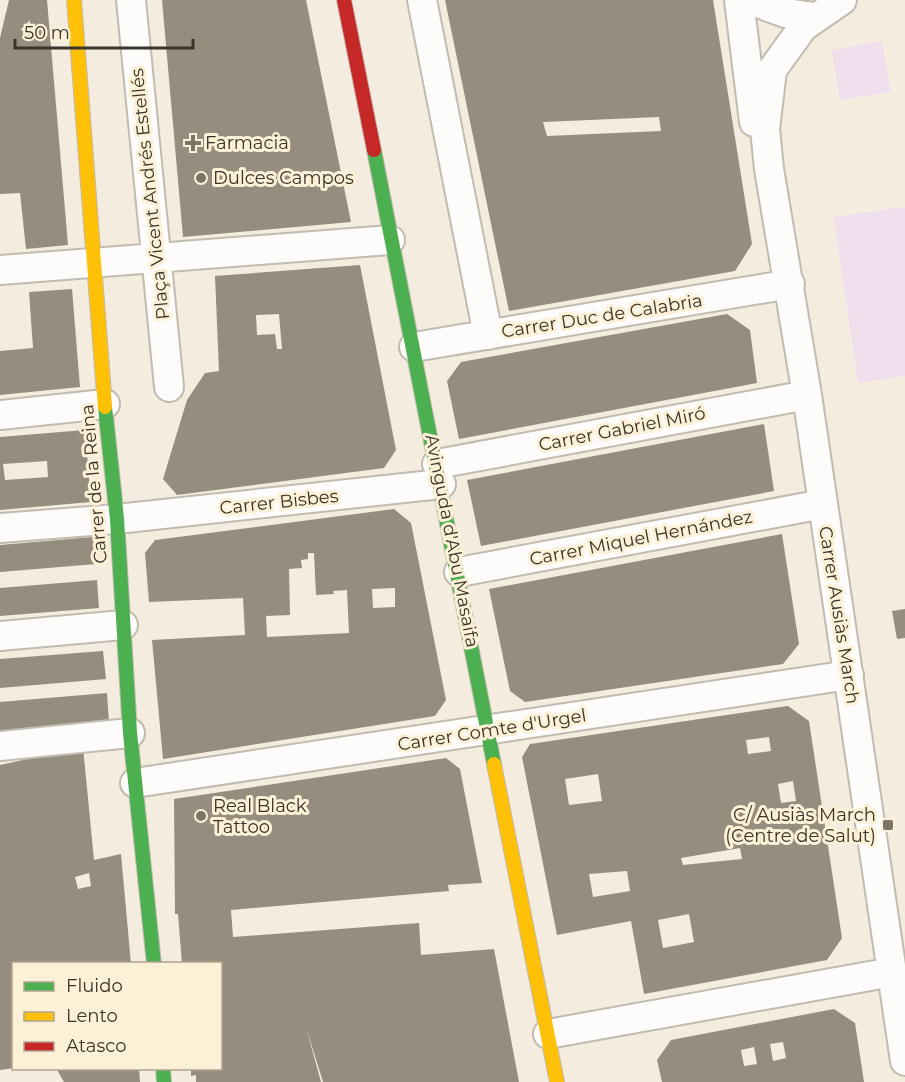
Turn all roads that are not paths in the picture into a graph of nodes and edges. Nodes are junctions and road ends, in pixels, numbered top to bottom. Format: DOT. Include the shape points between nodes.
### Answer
graph roads {
  1 [pos="74,0"];
  2 [pos="131,0"];
  3 [pos="344,0"];
  4 [pos="422,0"];
  5 [pos="739,0"];
  6 [pos="750,0"];
  7 [pos="842,0"];
  8 [pos="814,17"];
  9 [pos="769,170"];
  10 [pos="390,240"];
  11 [pos="156,260"];
  12 [pos="94,263"];
  13 [pos="0,270"];
  14 [pos="790,284"];
  15 [pos="488,334"];
  16 [pos="414,346"];
  17 [pos="170,387"];
  18 [pos="807,395"];
  19 [pos="105,404"];
  20 [pos="0,415"];
  21 [pos="439,474"];
  22 [pos="822,504"];
  23 [pos="117,519"];
  24 [pos="0,528"];
  25 [pos="459,572"];
  26 [pos="123,625"];
  27 [pos="0,636"];
  28 [pos="849,675"];
  29 [pos="490,730"];
  30 [pos="130,733"];
  31 [pos="0,746"];
  32 [pos="135,783"];
  33 [pos="154,962"];
  34 [pos="892,972"];
  35 [pos="548,1034"];
  36 [pos="905,1061"];
  37 [pos="557,1082"];
  1 -- 12 [label="street, Carrer de la Reina"];
  2 -- 11 [label="street, Plaça Vicent Andrés Estellés"];
  3 -- 10 [label="street, Avinguda d'Abu Masaifa"];
  4 -- 15 [label="street"];
  5 -- 9 [label="street, Carrer Ausiàs March" via="755,131"];
  6 -- 8 [label="street" via="785,13"];
  7 -- 8 [label="street, Carrer Ausiàs March"];
  8 -- 9 [label="street, Carrer Ausiàs March" via="793,38 772,70 765,129"];
  9 -- 14 [label="street, Carrer Ausiàs March"];
  10 -- 11 [label="street"];
  10 -- 16 [label="street, Avinguda d'Abu Masaifa"];
  11 -- 12 [label="street"];
  11 -- 17 [label="street, Plaça Vicent Andrés Estellés"];
  12 -- 13 [label="street"];
  12 -- 19 [label="street, Carrer de la Reina"];
  14 -- 15 [label="street, Carrer Duc de Calabria"];
  14 -- 18 [label="street, Carrer Ausiàs March"];
  15 -- 16 [label="street, Carrer Duc de Calabria"];
  16 -- 21 [label="street, Avinguda d'Abu Masaifa"];
  18 -- 21 [label="street, Carrer Gabriel Miró"];
  18 -- 22 [label="street, Carrer Ausiàs March"];
  19 -- 20 [label="street"];
  19 -- 23 [label="street, Carrer de la Reina"];
  21 -- 23 [label="street, Carrer Bisbes"];
  21 -- 25 [label="street, Avinguda d'Abu Masaifa"];
  22 -- 25 [label="street, Carrer Miquel Hernández"];
  22 -- 28 [label="street, Carrer Ausiàs March"];
  23 -- 24 [label="street, Carrer Bisbes"];
  23 -- 26 [label="street, Carrer de la Reina"];
  25 -- 29 [label="street, Avinguda d'Abu Masaifa"];
  26 -- 27 [label="street"];
  26 -- 30 [label="street, Carrer de la Reina"];
  28 -- 29 [label="street, Carrer Comte d'Urgel"];
  28 -- 34 [label="street, Carrer Ausiàs March"];
  29 -- 32 [label="street, Carrer Comte d'Urgel"];
  29 -- 35 [label="street, Avinguda d'Abu Masaifa"];
  30 -- 31 [label="street"];
  30 -- 32 [label="street, Carrer de la Reina"];
  32 -- 33 [label="street, Carrer de la Reina"];
  34 -- 35 [label="street"];
  34 -- 36 [label="street, Carrer Ausiàs March"];
  35 -- 37 [label="street, Avinguda d'Abu Masaifa"];
}
